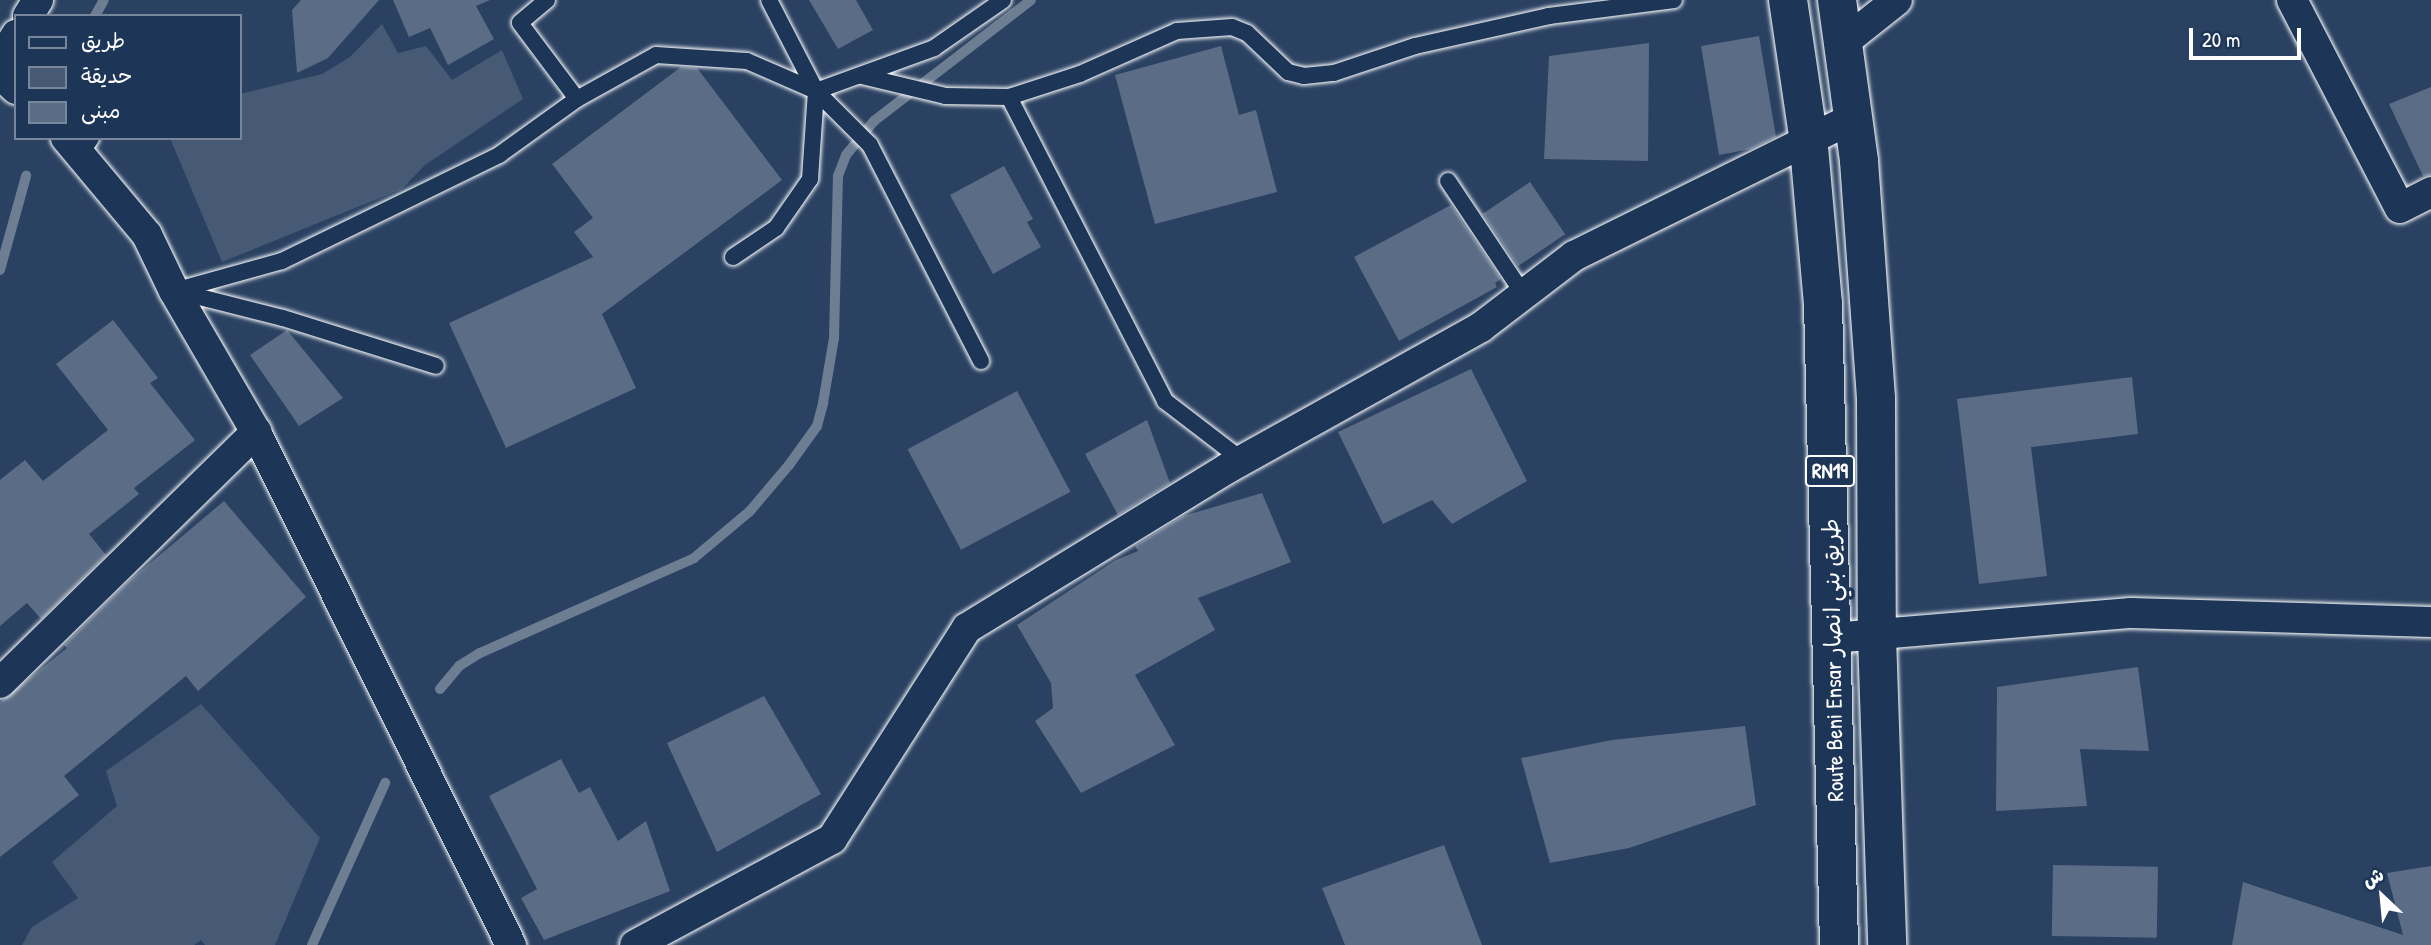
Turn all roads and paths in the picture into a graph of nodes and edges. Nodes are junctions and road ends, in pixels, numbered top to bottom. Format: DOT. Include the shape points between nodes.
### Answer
graph roads {
  1 [pos="547,0"];
  2 [pos="768,0"];
  3 [pos="1003,0"];
  4 [pos="1674,0"];
  5 [pos="1788,0"];
  6 [pos="1837,0"];
  7 [pos="1897,0"];
  8 [pos="2292,0"];
  9 [pos="14,38"];
  10 [pos="1843,43"];
  11 [pos="0,61"];
  12 [pos="0,74"];
  13 [pos="862,76"];
  14 [pos="14,87"];
  15 [pos="816,91"];
  16 [pos="1009,97"];
  17 [pos="577,99"];
  18 [pos="1853,118"];
  19 [pos="1808,136"];
  20 [pos="80,143"];
  21 [pos="1448,181"];
  22 [pos="2431,192"];
  23 [pos="733,257"];
  24 [pos="174,291"];
  25 [pos="1524,295"];
  26 [pos="981,361"];
  27 [pos="436,366"];
  28 [pos="256,432"];
  29 [pos="1242,460"];
  30 [pos="2431,622"];
  31 [pos="1877,636"];
  32 [pos="1832,638"];
  33 [pos="0,683"];
  34 [pos="511,945"];
  35 [pos="635,945"];
  36 [pos="1839,945"];
  37 [pos="1887,945"];
  1 -- 17 [label="lane" via="520,23"];
  2 -- 15 [label="lane"];
  3 -- 13 [label="lane" via="934,48"];
  4 -- 16 [label="lane" via="1549,16 1415,46 1334,73 1304,76 1288,72 1247,33 1232,27 1177,31 1080,74"];
  5 -- 19 [label="highway, Route Beni Ensar طريق بني انصار / RN19"];
  6 -- 10 [label="highway, Route Beni Ensar طريق بني انصار / RN19"];
  7 -- 10 [label="street"];
  8 -- 22 [label="street" via="2400,208"];
  9 -- 11 [label="street"];
  10 -- 18 [label="highway, Route Beni Ensar طريق بني انصار / RN19"];
  12 -- 14 [label="street"];
  13 -- 15 [label="lane"];
  13 -- 16 [label="lane" via="945,96"];
  15 -- 17 [label="lane" via="747,61 656,55"];
  15 -- 23 [label="lane" via="810,179 775,229"];
  15 -- 26 [label="lane" via="870,145"];
  16 -- 29 [label="lane" via="1165,401"];
  17 -- 24 [label="lane" via="499,155 282,261"];
  18 -- 19 [label="street"];
  18 -- 31 [label="highway, Route Beni Ensar طريق بني انصار / RN19" via="1876,398"];
  19 -- 25 [label="street" via="1574,256"];
  19 -- 32 [label="highway, Route Beni Ensar طريق بني انصار / RN19" via="1824,317"];
  20 -- 24 [label="street" via="147,235"];
  21 -- 25 [label="lane"];
  24 -- 27 [label="lane" via="283,318"];
  24 -- 28 [label="street"];
  25 -- 29 [label="street" via="1481,327"];
  28 -- 33 [label="street"];
  28 -- 34 [label="street"];
  29 -- 35 [label="street" via="967,628 832,839"];
  30 -- 31 [label="street" via="2131,613"];
  31 -- 32 [label="street"];
  31 -- 37 [label="highway, Route Beni Ensar طريق بني انصار / RN19"];
  32 -- 36 [label="highway, Route Beni Ensar طريق بني انصار / RN19"];
}
